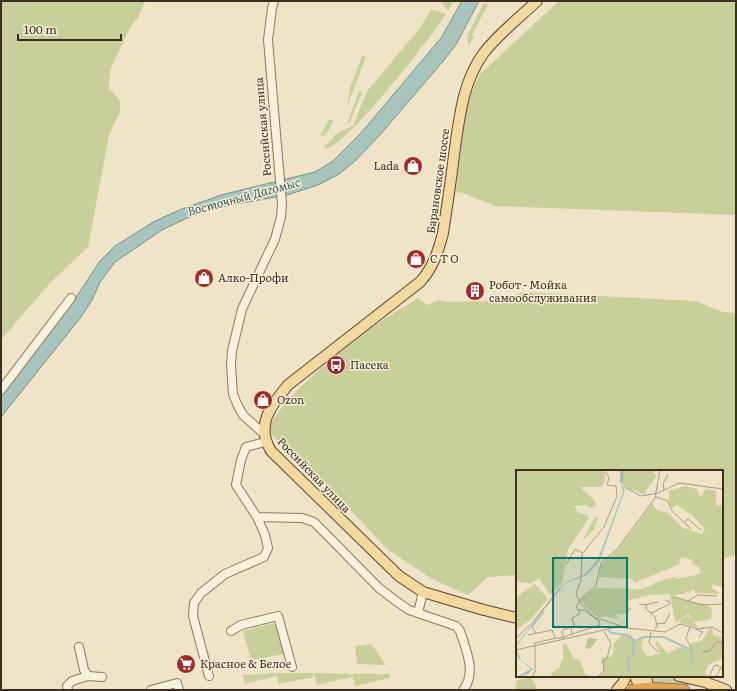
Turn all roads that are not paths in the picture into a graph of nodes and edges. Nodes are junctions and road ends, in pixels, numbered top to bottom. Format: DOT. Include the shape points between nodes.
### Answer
graph roads {
  1 [pos="274,1"];
  2 [pos="537,1"];
  3 [pos="71,298"];
  4 [pos="1,390"];
  5 [pos="265,438"];
  6 [pos="257,517"];
  7 [pos="423,592"];
  8 [pos="418,613"];
  9 [pos="516,618"];
  10 [pos="231,631"];
  11 [pos="79,648"];
  12 [pos="292,667"];
  13 [pos="88,676"];
  14 [pos="209,676"];
  15 [pos="102,677"];
  16 [pos="626,677"];
  17 [pos="635,677"];
  18 [pos="646,677"];
  19 [pos="683,677"];
  20 [pos="644,688"];
  21 [pos="68,690"];
  22 [pos="151,690"];
  23 [pos="179,690"];
  24 [pos="463,690"];
  25 [pos="617,690"];
  26 [pos="631,690"];
  27 [pos="684,690"];
  28 [pos="726,690"];
  1 -- 5 [label="street, Российская улица" via="268,40 281,217 275,239 242,309 231,365 233,394 237,404 243,415"];
  2 -- 5 [label="main road, Барановское шоссе" via="494,41 482,55 473,73 459,116 443,233 434,263 428,273 420,282 288,385 266,416"];
  3 -- 4 [label="street"];
  5 -- 6 [label="street" via="246,447 236,485"];
  5 -- 7 [label="main road, Российская улица" via="271,451 377,556 399,576"];
  6 -- 8 [label="street" via="302,518 314,522 379,588 409,610"];
  6 -- 14 [label="street" via="268,548 264,557 225,574 201,593 194,603 193,616"];
  7 -- 8 [label="street"];
  7 -- 9 [label="main road, Российская улица"];
  8 -- 24 [label="street" via="456,626 460,631 471,670"];
  10 -- 12 [label="street" via="278,616"];
  11 -- 13 [label="street"];
  13 -- 15 [label="street"];
  13 -- 21 [label="street" via="72,680 67,686"];
  16 -- 25 [label="main road"];
  17 -- 20 [label="main road"];
  18 -- 20 [label="main road"];
  19 -- 28 [label="main road"];
  20 -- 26 [label="highway"];
  20 -- 27 [label="highway"];
  22 -- 23 [label="street" via="177,684"];
}
